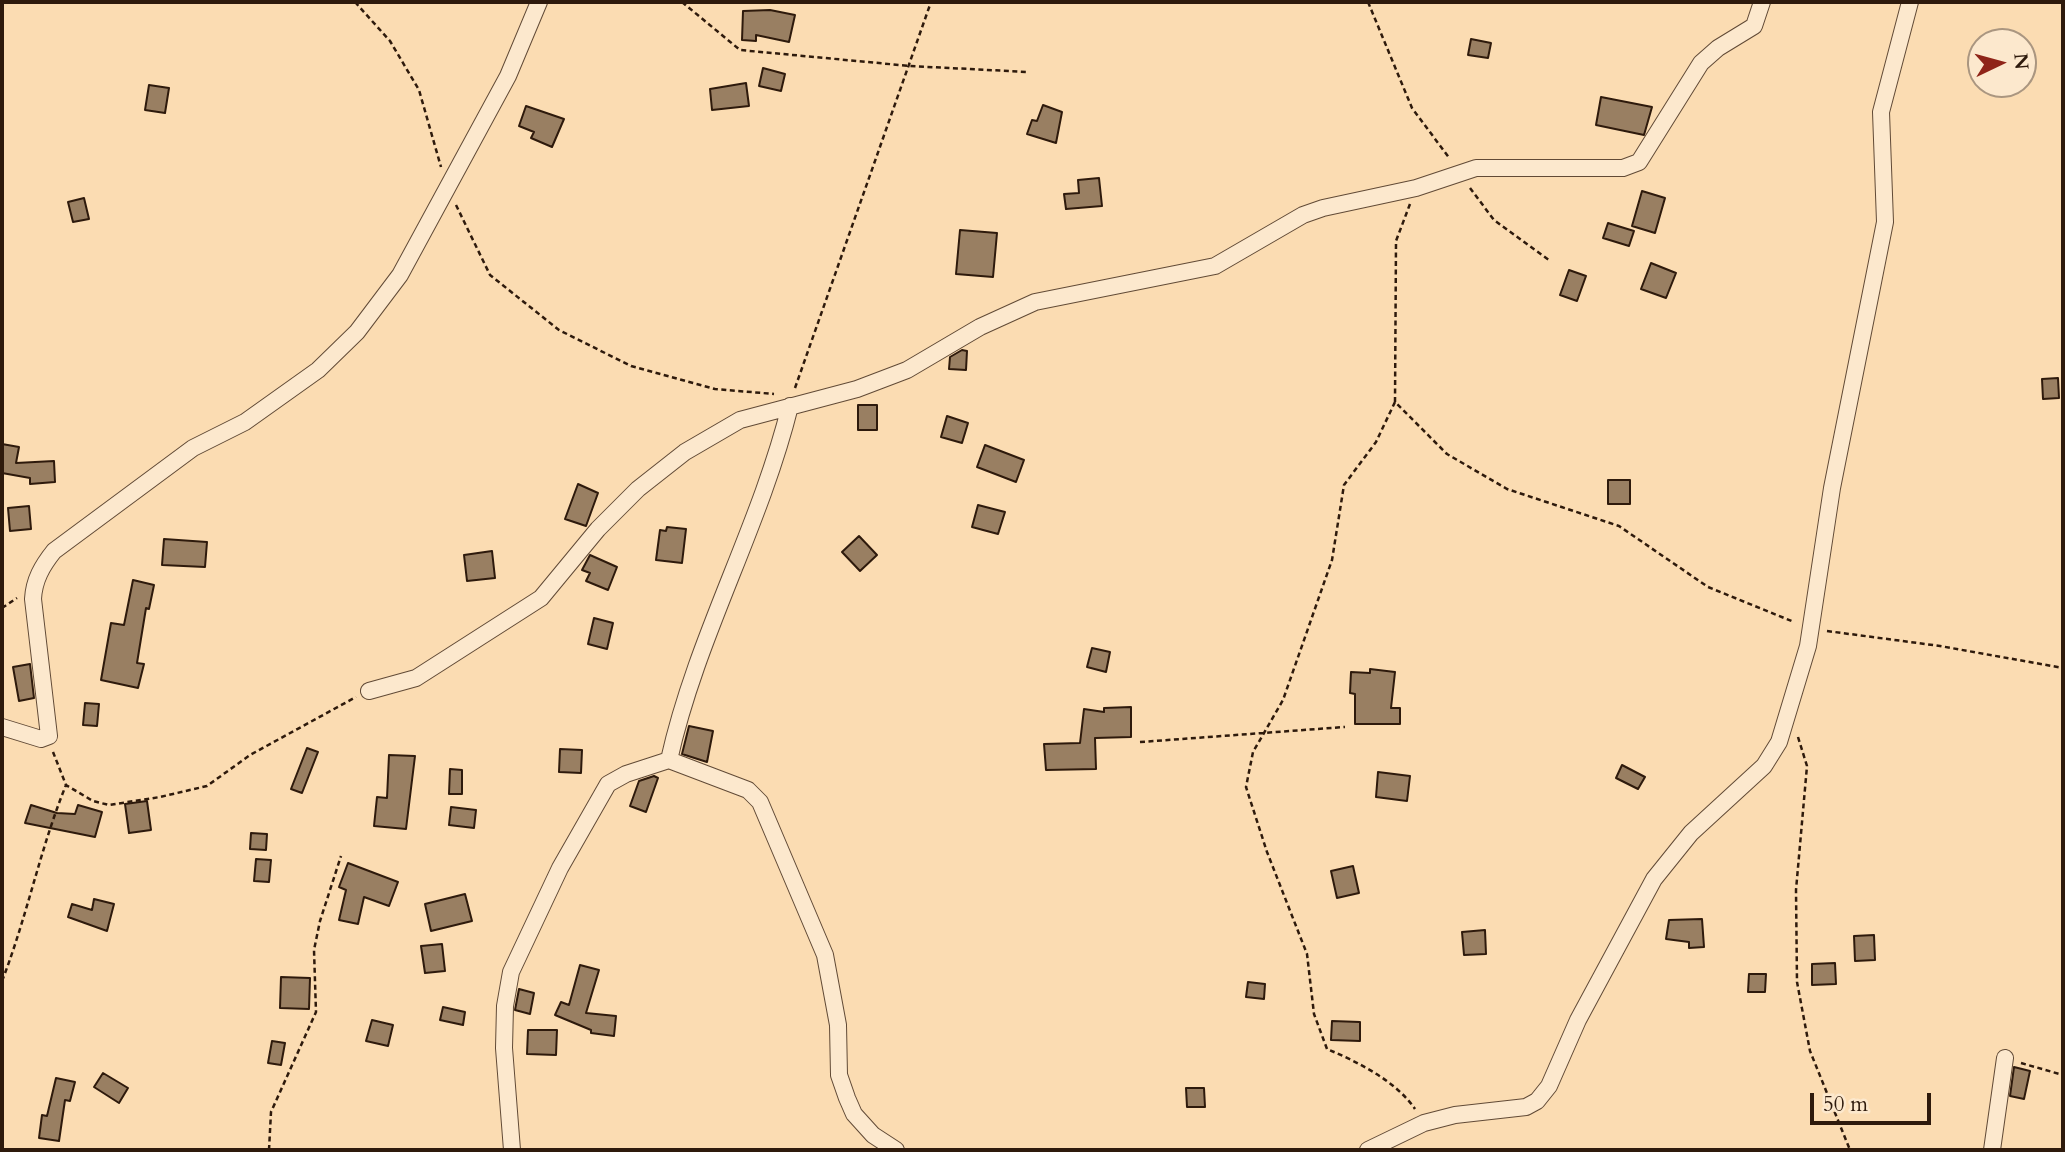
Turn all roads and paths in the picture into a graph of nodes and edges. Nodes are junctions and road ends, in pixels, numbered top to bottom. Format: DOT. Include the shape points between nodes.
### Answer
graph roads {
  1 [pos="355,2"];
  2 [pos="539,2"];
  3 [pos="682,2"];
  4 [pos="931,2"];
  5 [pos="1368,2"];
  6 [pos="1762,2"];
  7 [pos="1910,2"];
  8 [pos="909,66"];
  9 [pos="1028,72"];
  10 [pos="1459,172"];
  11 [pos="447,188"];
  12 [pos="1416,188"];
  13 [pos="1549,260"];
  14 [pos="791,400"];
  15 [pos="1395,402"];
  16 [pos="1811,628"];
  17 [pos="2063,668"];
  18 [pos="369,691"];
  19 [pos="1791,710"];
  20 [pos="2,727"];
  21 [pos="1346,727"];
  22 [pos="1264,733"];
  23 [pos="47,738"];
  24 [pos="1140,742"];
  25 [pos="669,760"];
  26 [pos="66,785"];
  27 [pos="341,856"];
  28 [pos="2,981"];
  29 [pos="2005,1058"];
  30 [pos="2063,1075"];
  31 [pos="1424,1123"];
  32 [pos="269,1150"];
  33 [pos="512,1150"];
  34 [pos="896,1150"];
  35 [pos="1368,1150"];
  36 [pos="1850,1150"];
  37 [pos="1992,1150"];
  1 -- 11 [label="path" via="390,41 419,90"];
  2 -- 11 [label="street" via="508,76"];
  3 -- 8 [label="path" via="740,50"];
  4 -- 8 [label="path"];
  5 -- 10 [label="path" via="1412,108"];
  6 -- 10 [label="street" via="1754,26 1701,63 1639,162 1623,167"];
  7 -- 16 [label="street" via="1881,112 1885,222 1832,488"];
  8 -- 9 [label="path"];
  8 -- 14 [label="path"];
  10 -- 12 [label="street"];
  10 -- 13 [label="path" via="1494,220"];
  11 -- 14 [label="path" via="490,275 559,330 631,366 715,389"];
  11 -- 23 [label="street" via="400,275 357,332 318,370 245,422 193,448 44,563 33,599"];
  12 -- 14 [label="street" via="1303,215 1203,269 1035,302 980,327 907,370 858,389"];
  12 -- 15 [label="path" via="1396,241"];
  14 -- 18 [label="street" via="740,420 685,452 606,521 541,598 416,678"];
  14 -- 25 [label="street" via="776,461 681,708"];
  15 -- 16 [label="path" via="1447,454 1507,489 1619,526 1708,587"];
  15 -- 22 [label="path" via="1376,442 1344,485 1332,560 1283,700"];
  16 -- 17 [label="path"];
  16 -- 19 [label="street"];
  18 -- 26 [label="path" via="250,755 206,786 109,805"];
  19 -- 31 [label="street" via="1779,742 1763,766 1691,833 1654,879 1578,1020 1549,1086 1537,1101 1526,1107"];
  19 -- 36 [label="path" via="1807,766 1796,890 1797,982 1810,1051"];
  20 -- 23 [label="street"];
  21 -- 22 [label="path"];
  22 -- 24 [label="path"];
  22 -- 31 [label="path" via="1253,752 1246,787 1307,954 1314,1014 1327,1049 1358,1062 1408,1098"];
  23 -- 26 [label="path"];
  25 -- 33 [label="street" via="608,784 560,868 511,972 504,1048"];
  25 -- 34 [label="street" via="748,790 760,802 825,955 838,1025 839,1074 847,1098 873,1135"];
  26 -- 28 [label="path"];
  27 -- 32 [label="path" via="314,950 316,1012 271,1112"];
  29 -- 30 [label="path"];
  29 -- 37 [label="street"];
  31 -- 35 [label="street"];
}
